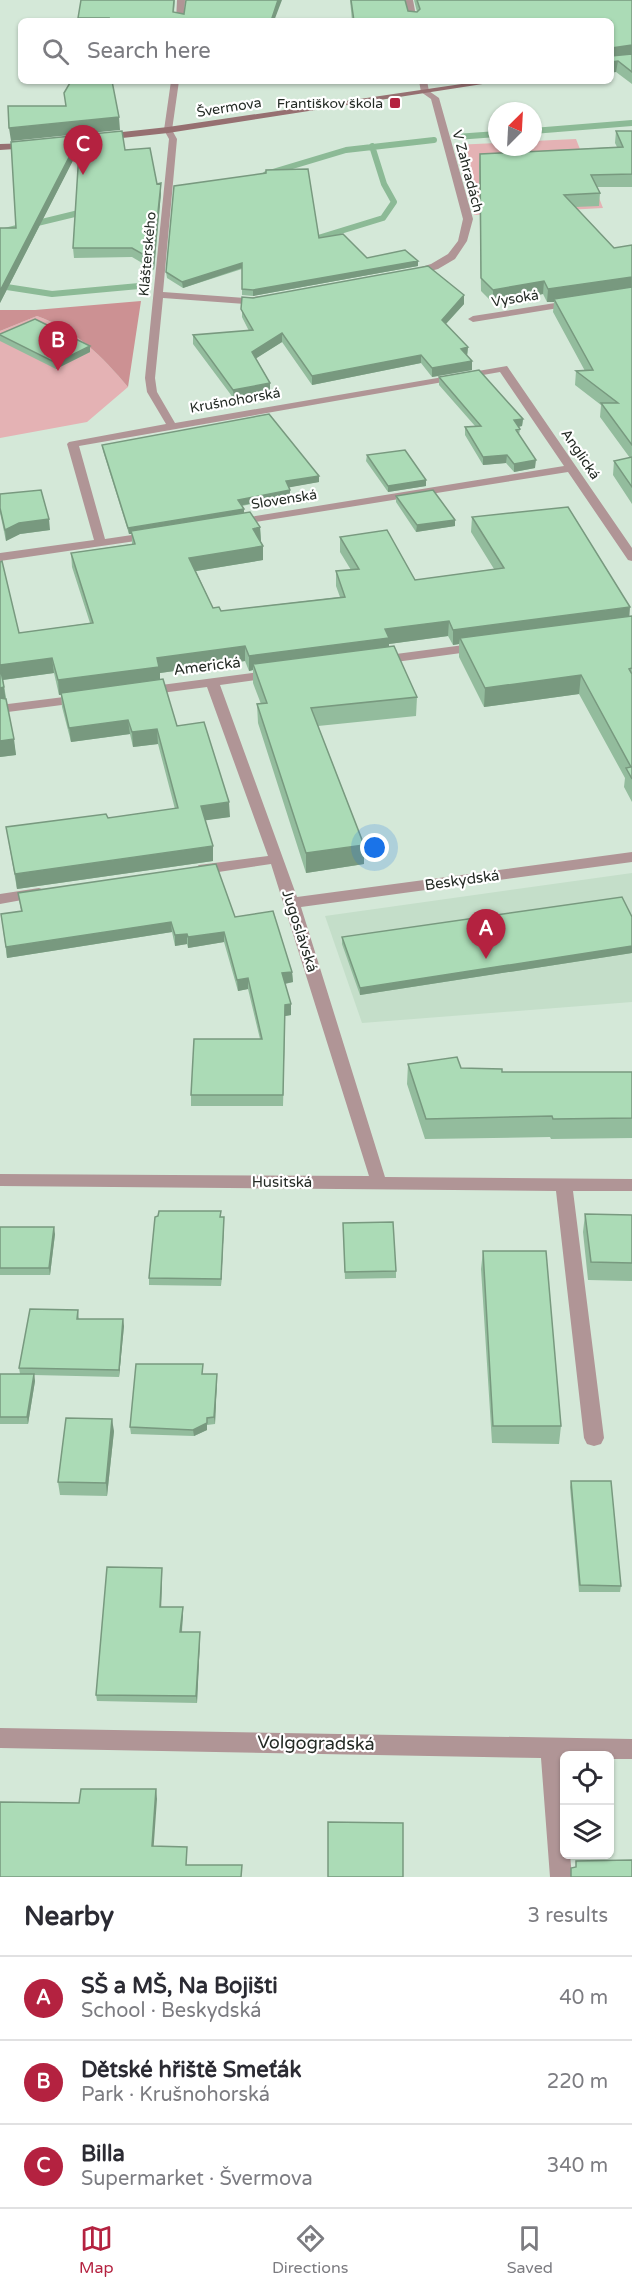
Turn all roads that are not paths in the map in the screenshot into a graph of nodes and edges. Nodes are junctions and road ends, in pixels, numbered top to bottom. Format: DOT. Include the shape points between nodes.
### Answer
graph roads {
  1 [pos="181,0"];
  2 [pos="409,0"];
  3 [pos="180,18"];
  4 [pos="412,18"];
  5 [pos="175,84"];
  6 [pos="424,84"];
  7 [pos="478,84"];
  8 [pos="425,92"];
  9 [pos="168,130"];
  10 [pos="98,138"];
  11 [pos="39,144"];
  12 [pos="0,147"];
  13 [pos="401,275"];
  14 [pos="157,295"];
  15 [pos="276,297"];
  16 [pos="588,301"];
  17 [pos="473,319"];
  18 [pos="503,368"];
  19 [pos="172,426"];
  20 [pos="573,468"];
  21 [pos="229,523"];
  22 [pos="159,535"];
  23 [pos="100,544"];
  24 [pos="0,557"];
  25 [pos="632,557"];
  26 [pos="492,646"];
  27 [pos="364,662"];
  28 [pos="282,673"];
  29 [pos="212,682"];
  30 [pos="130,693"];
  31 [pos="94,697"];
  32 [pos="0,709"];
  33 [pos="632,857"];
  34 [pos="276,859"];
  35 [pos="184,873"];
  36 [pos="58,891"];
  37 [pos="0,899"];
  38 [pos="292,903"];
  39 [pos="0,1180"];
  40 [pos="379,1183"];
  41 [pos="564,1185"];
  42 [pos="632,1185"];
  43 [pos="594,1438"];
  44 [pos="0,1738"];
  45 [pos="551,1749"];
  46 [pos="632,1749"];
  47 [pos="561,1877"];
  1 -- 3 [label="street"];
  2 -- 4 [label="street"];
  5 -- 9 [label="street, Klášterského"];
  6 -- 8 [label="street, V Zahradách"];
  7 -- 8 [label="street, Švermova"];
  8 -- 9 [label="street, Švermova"];
  8 -- 13 [label="street, V Zahradách" via="435,98 468,219 466,239 460,250 437,265"];
  9 -- 10 [label="street, Švermova"];
  9 -- 14 [label="street, Klášterského" via="173,139"];
  11 -- 12 [label="street"];
  14 -- 15 [label="street" via="245,301"];
  14 -- 19 [label="street, Klášterského" via="150,378 152,392"];
  16 -- 17 [label="street, Vysoká"];
  18 -- 19 [label="street, Krušnohorská"];
  18 -- 20 [label="street, Anglická"];
  19 -- 23 [label="street, Krušnohorská" via="73,444"];
  20 -- 21 [label="street, Slovenská"];
  20 -- 25 [label="street, Anglická"];
  22 -- 23 [label="street"];
  23 -- 24 [label="street"];
  26 -- 27 [label="street"];
  28 -- 29 [label="street, Americká"];
  29 -- 30 [label="street, Americká"];
  29 -- 34 [label="street, Jugoslávská"];
  31 -- 32 [label="street"];
  33 -- 38 [label="street, Beskydská"];
  34 -- 35 [label="street"];
  34 -- 38 [label="street, Jugoslávská"];
  36 -- 37 [label="street"];
  38 -- 40 [label="street, Jugoslávská"];
  39 -- 40 [label="street, Husitská"];
  40 -- 41 [label="street, Husitská"];
  41 -- 42 [label="street, Husitská"];
  41 -- 43 [label="street"];
  44 -- 45 [label="street, Volgogradská"];
  45 -- 46 [label="street, Volgogradská"];
  45 -- 47 [label="street"];
}
